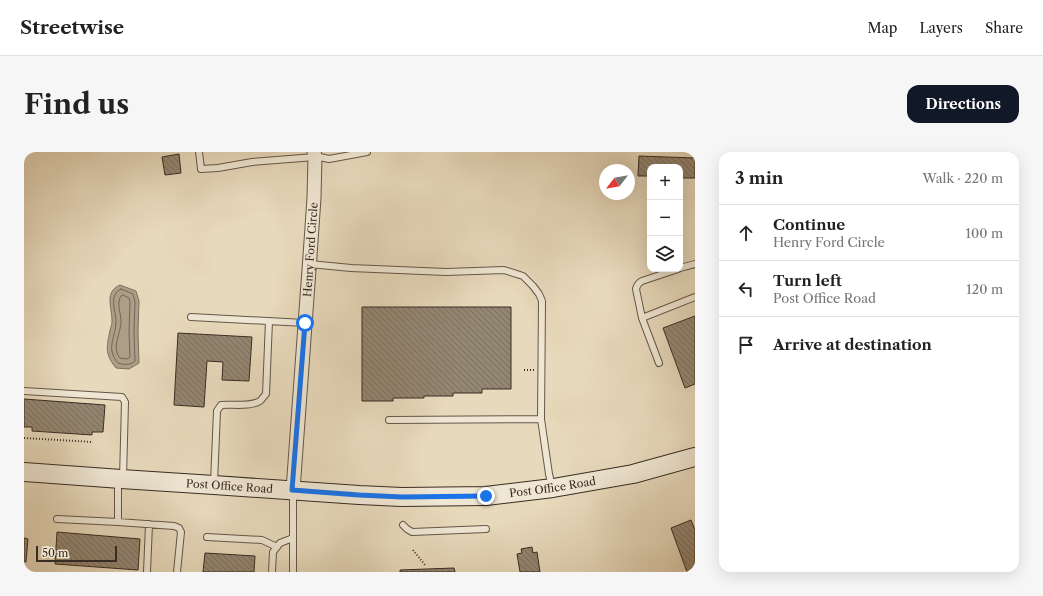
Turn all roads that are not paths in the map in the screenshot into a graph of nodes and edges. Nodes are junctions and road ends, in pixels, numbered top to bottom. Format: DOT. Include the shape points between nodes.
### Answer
graph roads {
  1 [pos="199,152"];
  2 [pos="367,152"];
  3 [pos="315,155"];
  4 [pos="338,155"];
  5 [pos="310,264"];
  6 [pos="695,264"];
  7 [pos="683,268"];
  8 [pos="670,272"];
  9 [pos="695,297"];
  10 [pos="191,317"];
  11 [pos="642,318"];
  12 [pos="269,321"];
  13 [pos="305,323"];
  14 [pos="659,364"];
  15 [pos="24,391"];
  16 [pos="390,420"];
  17 [pos="541,420"];
  18 [pos="695,457"];
  19 [pos="24,472"];
  20 [pos="121,479"];
  21 [pos="214,484"];
  22 [pos="553,488"];
  23 [pos="292,490"];
  24 [pos="57,518"];
  25 [pos="118,522"];
  26 [pos="149,524"];
  27 [pos="403,525"];
  28 [pos="486,529"];
  29 [pos="207,537"];
  30 [pos="293,538"];
  31 [pos="277,547"];
  32 [pos="147,572"];
  33 [pos="177,572"];
  34 [pos="272,572"];
  35 [pos="293,572"];
  1 -- 3 [label="lane" via="201,169"];
  2 -- 4 [label="lane"];
  3 -- 4 [label="lane" via="329,159"];
  3 -- 5 [label="street, Henry Ford Circle"];
  5 -- 13 [label="street, Henry Ford Circle"];
  5 -- 17 [label="lane" via="446,272 504,270 523,276 542,301"];
  6 -- 7 [label="lane"];
  8 -- 11 [label="lane" via="642,281 636,286"];
  9 -- 11 [label="lane"];
  10 -- 12 [label="lane"];
  11 -- 14 [label="lane"];
  12 -- 13 [label="lane"];
  12 -- 21 [label="lane" via="266,394 254,404 221,405 217,411"];
  13 -- 23 [label="street, Henry Ford Circle"];
  15 -- 20 [label="lane" via="122,397 125,402"];
  16 -- 17 [label="lane"];
  17 -- 22 [label="lane"];
  18 -- 22 [label="street, Post Office Road" via="633,474"];
  19 -- 20 [label="street, Post Office Road"];
  20 -- 21 [label="street, Post Office Road"];
  20 -- 25 [label="lane"];
  21 -- 23 [label="street, Post Office Road"];
  22 -- 23 [label="street, Post Office Road" via="486,496 402,497"];
  23 -- 30 [label="lane"];
  24 -- 25 [label="lane"];
  25 -- 26 [label="lane"];
  26 -- 32 [label="lane"];
  26 -- 33 [label="lane" via="179,528 181,532"];
  27 -- 28 [label="lane" via="412,532"];
  29 -- 31 [label="lane" via="262,540"];
  30 -- 31 [label="lane" via="280,543"];
  30 -- 35 [label="lane"];
  31 -- 34 [label="lane" via="273,552"];
}
